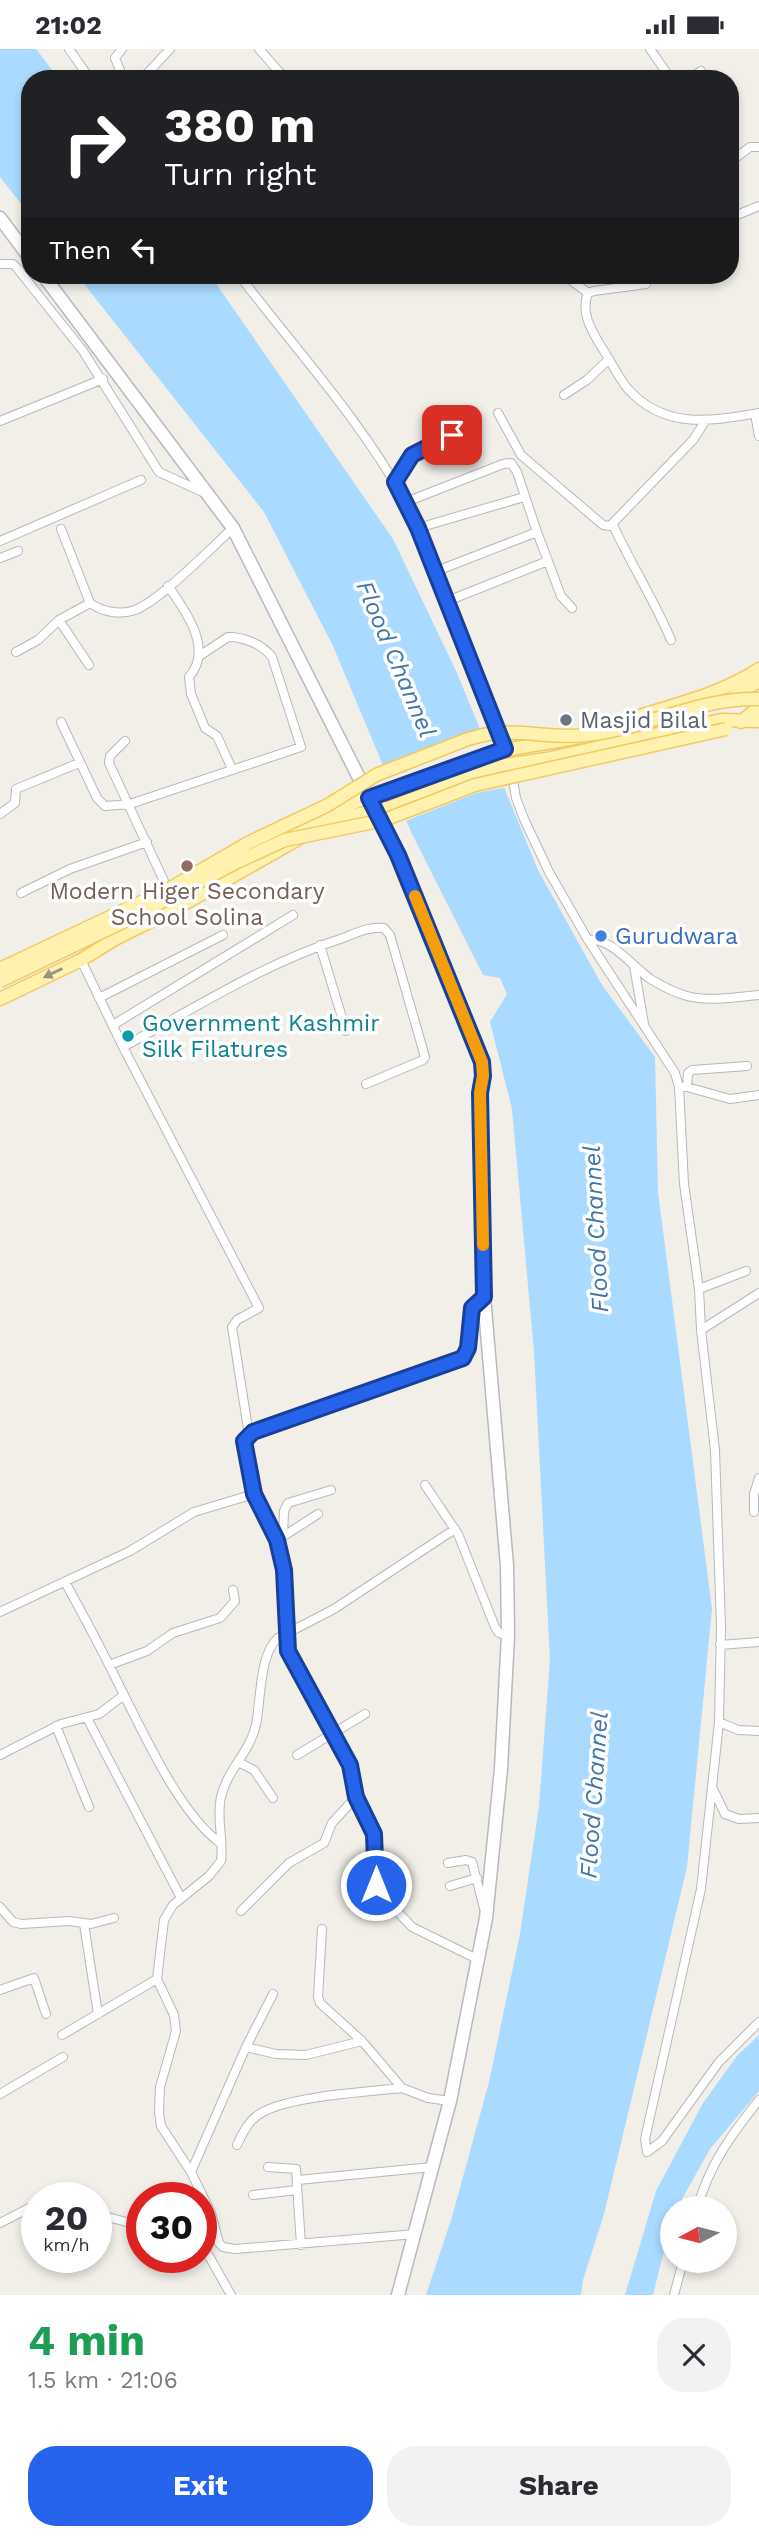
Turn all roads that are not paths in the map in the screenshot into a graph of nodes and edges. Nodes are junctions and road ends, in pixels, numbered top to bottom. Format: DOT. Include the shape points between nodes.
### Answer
graph roads {
  1 [pos="69,49"];
  2 [pos="122,49"];
  3 [pos="170,49"];
  4 [pos="258,49"];
  5 [pos="650,49"];
  6 [pos="84,70"];
  7 [pos="119,70"];
  8 [pos="150,70"];
  9 [pos="277,70"];
  10 [pos="665,70"];
  11 [pos="759,147"];
  12 [pos="739,155"];
  13 [pos="759,206"];
  14 [pos="739,214"];
  15 [pos="0,218"];
  16 [pos="21,246"];
  17 [pos="0,264"];
  18 [pos="21,273"];
  19 [pos="30,284"];
  20 [pos="50,284"];
  21 [pos="246,284"];
  22 [pos="576,284"];
  23 [pos="640,284"];
  24 [pos="588,293"];
  25 [pos="609,359"];
  26 [pos="103,379"];
  27 [pos="564,395"];
  28 [pos="757,413"];
  29 [pos="498,414"];
  30 [pos="706,420"];
  31 [pos="0,421"];
  32 [pos="452,435"];
  33 [pos="759,436"];
  34 [pos="141,480"];
  35 [pos="395,482"];
  36 [pos="211,496"];
  37 [pos="524,498"];
  38 [pos="406,502"];
  39 [pos="613,525"];
  40 [pos="233,528"];
  41 [pos="418,528"];
  42 [pos="61,529"];
  43 [pos="537,532"];
  44 [pos="0,541"];
  45 [pos="18,551"];
  46 [pos="0,558"];
  47 [pos="548,561"];
  48 [pos="434,572"];
  49 [pos="168,586"];
  50 [pos="445,602"];
  51 [pos="90,603"];
  52 [pos="572,608"];
  53 [pos="59,620"];
  54 [pos="671,640"];
  55 [pos="16,652"];
  56 [pos="198,657"];
  57 [pos="89,665"];
  58 [pos="759,669"];
  59 [pos="759,681"];
  60 [pos="759,699"];
  61 [pos="729,700"];
  62 [pos="759,707"];
  63 [pos="745,719"];
  64 [pos="759,721"];
  65 [pos="61,722"];
  66 [pos="125,741"];
  67 [pos="498,751"];
  68 [pos="79,763"];
  69 [pos="504,765"];
  70 [pos="232,769"];
  71 [pos="369,798"];
  72 [pos="130,804"];
  73 [pos="376,811"];
  74 [pos="0,814"];
  75 [pos="147,842"];
  76 [pos="22,893"];
  77 [pos="170,893"];
  78 [pos="177,908"];
  79 [pos="293,915"];
  80 [pos="223,935"];
  81 [pos="588,940"];
  82 [pos="320,945"];
  83 [pos="81,960"];
  84 [pos="635,966"];
  85 [pos="1,973"];
  86 [pos="14,993"];
  87 [pos="759,995"];
  88 [pos="99,998"];
  89 [pos="0,999"];
  90 [pos="113,1025"];
  91 [pos="645,1027"];
  92 [pos="346,1031"];
  93 [pos="123,1047"];
  94 [pos="747,1066"];
  95 [pos="366,1084"];
  96 [pos="683,1087"];
  97 [pos="759,1095"];
  98 [pos="746,1271"];
  99 [pos="699,1289"];
  100 [pos="759,1293"];
  101 [pos="484,1297"];
  102 [pos="701,1330"];
  103 [pos="249,1435"];
  104 [pos="759,1478"];
  105 [pos="425,1485"];
  106 [pos="331,1490"];
  107 [pos="254,1494"];
  108 [pos="754,1512"];
  109 [pos="318,1514"];
  110 [pos="454,1529"];
  111 [pos="280,1539"];
  112 [pos="65,1583"];
  113 [pos="233,1590"];
  114 [pos="0,1612"];
  115 [pos="286,1635"];
  116 [pos="508,1635"];
  117 [pos="759,1642"];
  118 [pos="720,1645"];
  119 [pos="109,1665"];
  120 [pos="124,1695"];
  121 [pos="365,1714"];
  122 [pos="87,1718"];
  123 [pos="719,1723"];
  124 [pos="55,1726"];
  125 [pos="759,1731"];
  126 [pos="333,1734"];
  127 [pos="0,1755"];
  128 [pos="298,1755"];
  129 [pos="238,1762"];
  130 [pos="712,1786"];
  131 [pos="356,1797"];
  132 [pos="273,1798"];
  133 [pos="89,1807"];
  134 [pos="759,1818"];
  135 [pos="220,1843"];
  136 [pos="448,1863"];
  137 [pos="477,1878"];
  138 [pos="450,1886"];
  139 [pos="181,1898"];
  140 [pos="0,1907"];
  141 [pos="242,1911"];
  142 [pos="114,1918"];
  143 [pos="486,1918"];
  144 [pos="84,1924"];
  145 [pos="322,1929"];
  146 [pos="477,1959"];
  147 [pos="157,1979"];
  148 [pos="0,1990"];
  149 [pos="273,1994"];
  150 [pos="46,2014"];
  151 [pos="98,2014"];
  152 [pos="759,2022"];
  153 [pos="62,2035"];
  154 [pos="362,2041"];
  155 [pos="246,2047"];
  156 [pos="63,2057"];
  157 [pos="402,2088"];
  158 [pos="0,2094"];
  159 [pos="450,2101"];
  160 [pos="759,2101"];
  161 [pos="237,2145"];
  162 [pos="268,2167"];
  163 [pos="432,2167"];
  164 [pos="191,2172"];
  165 [pos="298,2180"];
  166 [pos="297,2190"];
  167 [pos="253,2195"];
  168 [pos="702,2196"];
  169 [pos="21,2212"];
  170 [pos="0,2223"];
  171 [pos="416,2234"];
  172 [pos="219,2243"];
  173 [pos="301,2245"];
  174 [pos="217,2270"];
  175 [pos="680,2273"];
  176 [pos="231,2295"];
  177 [pos="398,2295"];
  178 [pos="674,2295"];
  1 -- 6 [label="street"];
  2 -- 7 [label="street" via="115,58"];
  3 -- 8 [label="street"];
  4 -- 9 [label="street"];
  5 -- 10 [label="street"];
  11 -- 12 [label="street"];
  13 -- 14 [label="street"];
  15 -- 16 [label="main road"];
  17 -- 18 [label="street" via="13,264"];
  19 -- 26 [label="street"];
  20 -- 36 [label="main road"];
  21 -- 35 [label="street" via="354,420"];
  22 -- 24 [label="street"];
  23 -- 24 [label="street"];
  24 -- 25 [label="street" via="588,322"];
  25 -- 27 [label="street"];
  25 -- 30 [label="street" via="639,400 678,419"];
  26 -- 31 [label="street"];
  26 -- 36 [label="street" via="159,472"];
  28 -- 30 [label="street"];
  28 -- 33 [label="street"];
  29 -- 39 [label="street" via="527,461 603,524"];
  30 -- 39 [label="street" via="693,440"];
  32 -- 35 [label="street" via="412,455"];
  34 -- 44 [label="street"];
  35 -- 38 [label="street"];
  36 -- 40 [label="main road"];
  37 -- 38 [label="street" via="517,472 508,463"];
  37 -- 41 [label="street"];
  37 -- 43 [label="street"];
  38 -- 41 [label="street"];
  39 -- 54 [label="street"];
  40 -- 49 [label="street"];
  40 -- 71 [label="main road"];
  41 -- 48 [label="street"];
  42 -- 51 [label="street"];
  43 -- 47 [label="street"];
  43 -- 48 [label="street"];
  45 -- 46 [label="street"];
  47 -- 50 [label="street"];
  47 -- 52 [label="street" via="561,596"];
  48 -- 50 [label="street"];
  49 -- 51 [label="street" via="132,611 103,610"];
  49 -- 56 [label="street" via="193,623"];
  50 -- 67 [label="street"];
  51 -- 53 [label="street"];
  53 -- 55 [label="street" via="38,640"];
  53 -- 57 [label="street"];
  56 -- 70 [label="street" via="189,677 191,694 205,728 217,736"];
  56 -- 70 [label="street" via="228,637 267,650 301,747"];
  58 -- 67 [label="main road" via="715,691 598,731"];
  59 -- 61 [label="main road"];
  60 -- 61 [label="main road, bridge"];
  61 -- 85 [label="main road, bridge" via="586,735 494,733 468,739 376,775 169,889"];
  62 -- 63 [label="main road"];
  63 -- 64 [label="main road"];
  63 -- 69 [label="main road" via="721,719"];
  63 -- 85 [label="main road, bridge" via="726,730 475,785 384,820 285,840 131,918"];
  65 -- 68 [label="street"];
  66 -- 72 [label="street" via="109,759"];
  67 -- 71 [label="main road"];
  68 -- 72 [label="street" via="100,803"];
  68 -- 74 [label="street" via="16,789 15,803"];
  69 -- 73 [label="main road"];
  69 -- 81 [label="street" via="532,837"];
  70 -- 72 [label="street"];
  71 -- 73 [label="main road"];
  71 -- 77 [label="main road" via="231,859"];
  72 -- 75 [label="street"];
  73 -- 78 [label="main road" via="334,820"];
  73 -- 101 [label="main road" via="482,1062"];
  75 -- 76 [label="street" via="71,869"];
  75 -- 77 [label="street"];
  77 -- 78 [label="street"];
  77 -- 85 [label="main road"];
  78 -- 83 [label="main road"];
  79 -- 90 [label="street"];
  80 -- 88 [label="street"];
  81 -- 84 [label="street" via="609,946"];
  81 -- 91 [label="street"];
  82 -- 92 [label="street"];
  82 -- 93 [label="street" via="249,977"];
  82 -- 95 [label="street" via="378,927 390,935 425,1057"];
  83 -- 86 [label="main road, one-way"];
  83 -- 88 [label="street"];
  84 -- 87 [label="street" via="688,996"];
  84 -- 91 [label="street"];
  85 -- 86 [label="street"];
  86 -- 89 [label="main road"];
  88 -- 90 [label="street"];
  90 -- 93 [label="street"];
  91 -- 96 [label="street"];
  93 -- 103 [label="street" via="259,1308 232,1327"];
  94 -- 96 [label="street" via="692,1070"];
  96 -- 97 [label="street" via="730,1099"];
  96 -- 99 [label="street" via="684,1184"];
  98 -- 99 [label="street"];
  99 -- 102 [label="street"];
  100 -- 102 [label="street"];
  101 -- 103 [label="street" via="472,1308 463,1358"];
  101 -- 116 [label="main road" via="507,1566"];
  102 -- 118 [label="street" via="715,1450"];
  103 -- 107 [label="street" via="244,1448"];
  104 -- 108 [label="street"];
  105 -- 110 [label="street"];
  106 -- 111 [label="street" via="288,1503"];
  107 -- 111 [label="street"];
  107 -- 112 [label="street" via="189,1514"];
  109 -- 111 [label="street"];
  110 -- 115 [label="street" via="334,1609"];
  110 -- 116 [label="street" via="495,1627"];
  111 -- 115 [label="street"];
  112 -- 114 [label="street"];
  112 -- 119 [label="street"];
  113 -- 119 [label="street" via="235,1601 220,1618 173,1633 147,1651"];
  115 -- 126 [label="street" via="290,1658"];
  115 -- 129 [label="street" via="270,1648 256,1727"];
  116 -- 143 [label="main road"];
  117 -- 118 [label="street"];
  118 -- 123 [label="street"];
  119 -- 120 [label="street"];
  120 -- 122 [label="street"];
  120 -- 135 [label="street" via="149,1747 201,1827"];
  121 -- 126 [label="street"];
  122 -- 124 [label="street"];
  122 -- 139 [label="street"];
  123 -- 125 [label="street"];
  123 -- 130 [label="street"];
  124 -- 127 [label="street"];
  124 -- 133 [label="street"];
  126 -- 128 [label="street"];
  126 -- 131 [label="street" via="352,1769"];
  129 -- 132 [label="street" via="258,1774"];
  129 -- 135 [label="street" via="221,1797"];
  130 -- 134 [label="street" via="725,1814"];
  130 -- 152 [label="street" via="701,1889 645,2139 647,2152 662,2141 719,2062"];
  131 -- 141 [label="street" via="331,1823 324,1843 289,1863"];
  131 -- 146 [label="street" via="374,1834 374,1881 381,1894 412,1927"];
  135 -- 139 [label="street" via="217,1868"];
  136 -- 137 [label="street" via="470,1861"];
  137 -- 138 [label="street"];
  137 -- 143 [label="street"];
  139 -- 147 [label="street" via="164,1920"];
  140 -- 144 [label="street" via="17,1923"];
  142 -- 144 [label="street"];
  143 -- 146 [label="main road"];
  144 -- 151 [label="street"];
  145 -- 154 [label="street" via="318,1999"];
  146 -- 159 [label="main road"];
  147 -- 151 [label="street"];
  147 -- 164 [label="street" via="177,2024 160,2087 161,2126"];
  148 -- 150 [label="street" via="34,1978"];
  149 -- 155 [label="street"];
  151 -- 153 [label="street"];
  154 -- 155 [label="street" via="306,2055"];
  154 -- 157 [label="street"];
  155 -- 164 [label="street"];
  156 -- 158 [label="street"];
  157 -- 159 [label="street"];
  157 -- 161 [label="street" via="272,2108 248,2123"];
  159 -- 163 [label="main road"];
  160 -- 168 [label="street" via="726,2142"];
  162 -- 165 [label="street" via="293,2167"];
  163 -- 165 [label="street"];
  163 -- 171 [label="main road"];
  164 -- 172 [label="street" via="215,2221"];
  165 -- 166 [label="street"];
  166 -- 167 [label="street"];
  166 -- 173 [label="street"];
  169 -- 170 [label="street"];
  171 -- 173 [label="street"];
  171 -- 177 [label="main road"];
  172 -- 173 [label="street" via="235,2249"];
  174 -- 176 [label="street"];
  175 -- 178 [label="street"];
}
